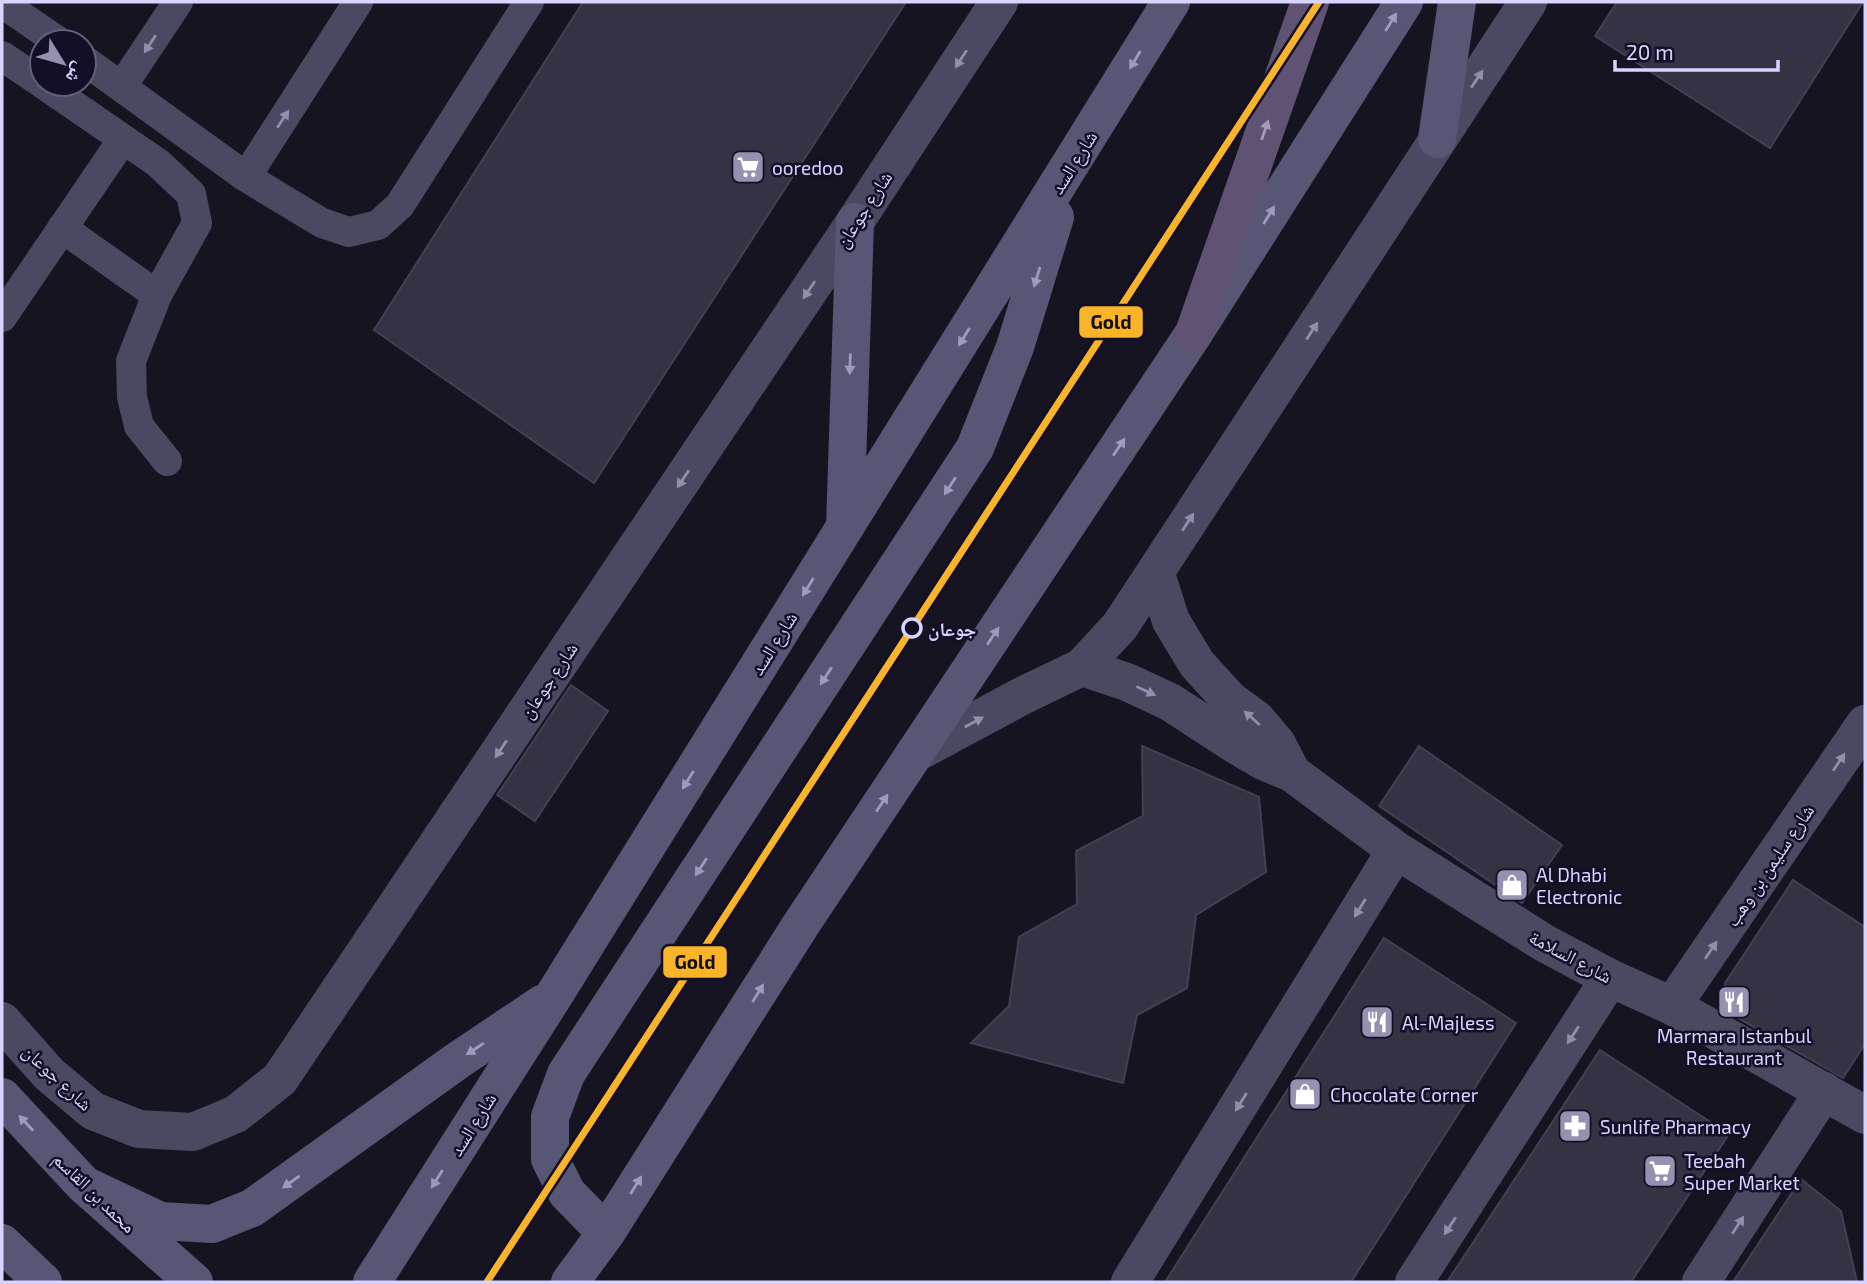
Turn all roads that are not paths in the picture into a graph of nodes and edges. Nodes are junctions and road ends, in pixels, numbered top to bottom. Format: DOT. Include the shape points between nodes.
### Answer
graph roads {
  1 [pos="178,2"];
  2 [pos="358,2"];
  3 [pos="529,2"];
  4 [pos="999,2"];
  5 [pos="1171,2"];
  6 [pos="1310,2"];
  7 [pos="1404,2"];
  8 [pos="1457,2"];
  9 [pos="1528,2"];
  10 [pos="11,5"];
  11 [pos="40,28"];
  12 [pos="4,62"];
  13 [pos="98,70"];
  14 [pos="28,76"];
  15 [pos="122,86"];
  16 [pos="62,98"];
  17 [pos="122,139"];
  18 [pos="1437,139"];
  19 [pos="1071,164"];
  20 [pos="246,177"];
  21 [pos="855,222"];
  22 [pos="62,228"];
  23 [pos="157,295"];
  24 [pos="2,317"];
  25 [pos="1194,333"];
  26 [pos="167,461"];
  27 [pos="845,529"];
  28 [pos="1156,574"];
  29 [pos="1082,667"];
  30 [pos="1865,724"];
  31 [pos="914,754"];
  32 [pos="1292,773"];
  33 [pos="1396,850"];
  34 [pos="1610,978"];
  35 [pos="552,997"];
  36 [pos="1672,1006"];
  37 [pos="2,1021"];
  38 [pos="1824,1091"];
  39 [pos="2,1097"];
  40 [pos="1865,1115"];
  41 [pos="84,1185"];
  42 [pos="606,1233"];
  43 [pos="2,1243"];
  44 [pos="2,1258"];
  45 [pos="13,1282"];
  46 [pos="43,1282"];
  47 [pos="194,1282"];
  48 [pos="372,1282"];
  49 [pos="570,1282"];
  50 [pos="1130,1282"];
  51 [pos="1414,1282"];
  52 [pos="1701,1282"];
  1 -- 15 [label="lane, one-way"];
  20 -- 2 [label="lane, one-way"];
  3 -- 20 [label="lane" via="400,205 378,225 349,232 322,223"];
  4 -- 21 [label="street, شارع جوعان, one-way"];
  5 -- 19 [label="main road, شارع السد, one-way"];
  25 -- 6 [label="main road, one-way"];
  25 -- 7 [label="main road, one-way"];
  8 -- 18 [label="main road"];
  18 -- 9 [label="street, one-way"];
  10 -- 11 [label="lane"];
  12 -- 14 [label="lane"];
  13 -- 15 [label="lane"];
  15 -- 20 [label="lane"];
  16 -- 17 [label="lane"];
  17 -- 22 [label="lane"];
  17 -- 23 [label="lane" via="158,163 191,194 197,223"];
  28 -- 18 [label="street, one-way"];
  19 -- 27 [label="main road, شارع السد, one-way"];
  19 -- 42 [label="main road, one-way" via="1015,348 975,448 566,1074 550,1117 550,1159 567,1193"];
  21 -- 27 [label="main road, one-way"];
  21 -- 37 [label="street, شارع جوعان, one-way" via="280,1079 236,1114 193,1132 139,1129 93,1111 49,1074"];
  22 -- 23 [label="lane"];
  22 -- 24 [label="lane"];
  23 -- 26 [label="lane" via="131,361 132,397 139,426"];
  31 -- 25 [label="main road, one-way"];
  27 -- 35 [label="main road, شارع السد, one-way"];
  28 -- 29 [label="street" via="1120,626"];
  32 -- 28 [label="street, شارع السلامة, one-way" via="1256,719 1230,700 1197,664 1171,621"];
  31 -- 29 [label="street, one-way"];
  29 -- 32 [label="street, شارع السلامة, one-way" via="1170,702 1236,746"];
  36 -- 30 [label="street, شارع سليمن بن وهب, one-way"];
  42 -- 31 [label="main road, one-way"];
  32 -- 33 [label="street, شارع السلامة"];
  33 -- 34 [label="street, شارع السلامة" via="1546,944"];
  33 -- 50 [label="street, one-way"];
  34 -- 36 [label="street, شارع السلامة"];
  34 -- 51 [label="street, one-way"];
  35 -- 41 [label="main road, one-way" via="253,1208 212,1224 160,1221"];
  35 -- 48 [label="main road, شارع السد, one-way"];
  36 -- 38 [label="street, شارع السلامة"];
  38 -- 40 [label="street, شارع السلامة"];
  52 -- 38 [label="street, one-way"];
  41 -- 39 [label="main road, محمد بن القاسم, one-way"];
  41 -- 47 [label="main road, محمد بن القاسم"];
  42 -- 49 [label="main road"];
  43 -- 46 [label="main road"];
  44 -- 45 [label="main road"];
}
